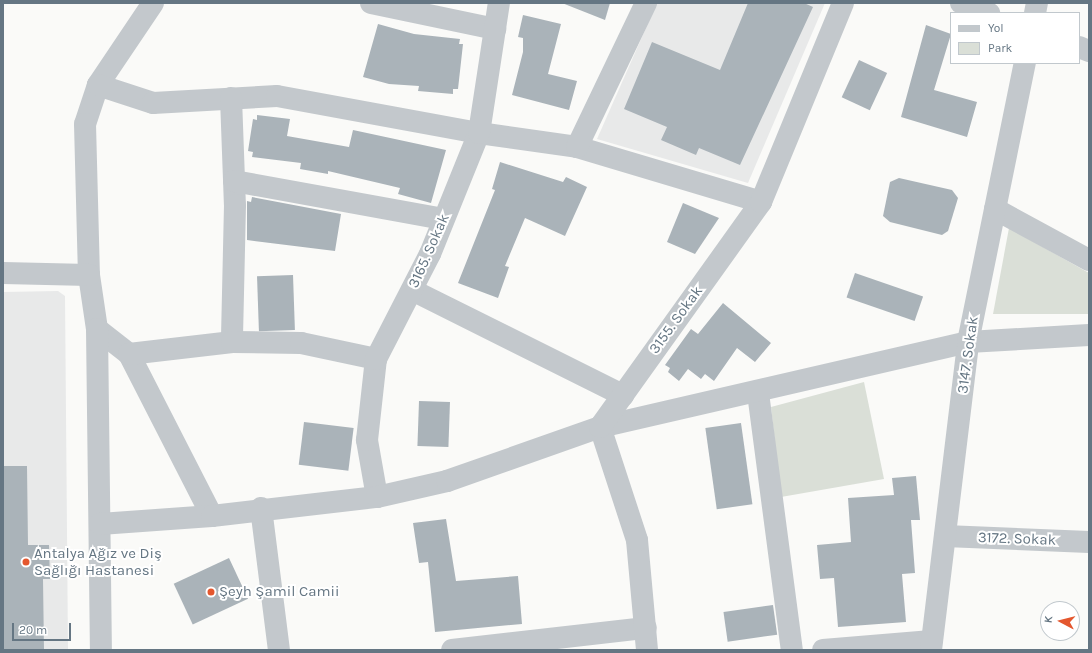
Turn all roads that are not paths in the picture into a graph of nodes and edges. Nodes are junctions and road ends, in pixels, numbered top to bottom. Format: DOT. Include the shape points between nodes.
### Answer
graph roads {
  1 [pos="153,3"];
  2 [pos="371,3"];
  3 [pos="499,3"];
  4 [pos="646,3"];
  5 [pos="843,3"];
  6 [pos="961,3"];
  7 [pos="986,12"];
  8 [pos="495,29"];
  9 [pos="1025,64"];
  10 [pos="98,85"];
  11 [pos="231,98"];
  12 [pos="479,133"];
  13 [pos="577,147"];
  14 [pos="234,181"];
  15 [pos="761,202"];
  16 [pos="995,209"];
  17 [pos="443,219"];
  18 [pos="1089,260"];
  19 [pos="3,274"];
  20 [pos="89,275"];
  21 [pos="412,290"];
  22 [pos="97,329"];
  23 [pos="1089,335"];
  24 [pos="232,342"];
  25 [pos="968,342"];
  26 [pos="129,354"];
  27 [pos="376,359"];
  28 [pos="758,393"];
  29 [pos="623,395"];
  30 [pos="600,427"];
  31 [pos="377,497"];
  32 [pos="261,508"];
  33 [pos="212,516"];
  34 [pos="100,524"];
  35 [pos="946,536"];
  36 [pos="1089,542"];
  37 [pos="646,628"];
  38 [pos="932,645"];
  39 [pos="101,650"];
  40 [pos="279,650"];
  41 [pos="452,650"];
  42 [pos="647,650"];
  43 [pos="792,650"];
  44 [pos="823,650"];
  1 -- 10 [label="street"];
  2 -- 8 [label="street"];
  3 -- 8 [label="street, 3165. Sokak"];
  4 -- 13 [label="street"];
  5 -- 15 [label="street, 3155. Sokak"];
  6 -- 7 [label="street"];
  8 -- 12 [label="street, 3165. Sokak"];
  9 -- 16 [label="street, 3147. Sokak"];
  10 -- 11 [label="street" via="153,103"];
  10 -- 20 [label="street" via="85,124"];
  11 -- 12 [label="street" via="277,96"];
  11 -- 14 [label="street"];
  12 -- 13 [label="street"];
  12 -- 17 [label="street, 3165. Sokak"];
  13 -- 15 [label="street"];
  14 -- 17 [label="street"];
  14 -- 24 [label="street"];
  15 -- 29 [label="street, 3155. Sokak"];
  16 -- 18 [label="street"];
  16 -- 25 [label="street, 3147. Sokak"];
  17 -- 21 [label="street, 3165. Sokak"];
  19 -- 20 [label="street"];
  20 -- 22 [label="street"];
  21 -- 27 [label="street, 3165. Sokak"];
  21 -- 29 [label="street"];
  22 -- 26 [label="street"];
  22 -- 34 [label="street"];
  23 -- 25 [label="street"];
  24 -- 26 [label="street"];
  24 -- 27 [label="street" via="301,343"];
  25 -- 28 [label="street"];
  25 -- 35 [label="street, 3147. Sokak"];
  26 -- 33 [label="street"];
  27 -- 31 [label="street, 3165. Sokak" via="367,440"];
  28 -- 30 [label="street"];
  28 -- 43 [label="street"];
  29 -- 30 [label="street, 3155. Sokak"];
  30 -- 31 [label="street" via="446,481"];
  30 -- 37 [label="street" via="637,540"];
  31 -- 32 [label="street"];
  32 -- 33 [label="street"];
  32 -- 40 [label="street"];
  33 -- 34 [label="street"];
  34 -- 39 [label="street"];
  35 -- 36 [label="street, 3172. Sokak"];
  35 -- 38 [label="street, 3147. Sokak"];
  37 -- 41 [label="street"];
  37 -- 42 [label="street"];
  38 -- 44 [label="street"];
}
